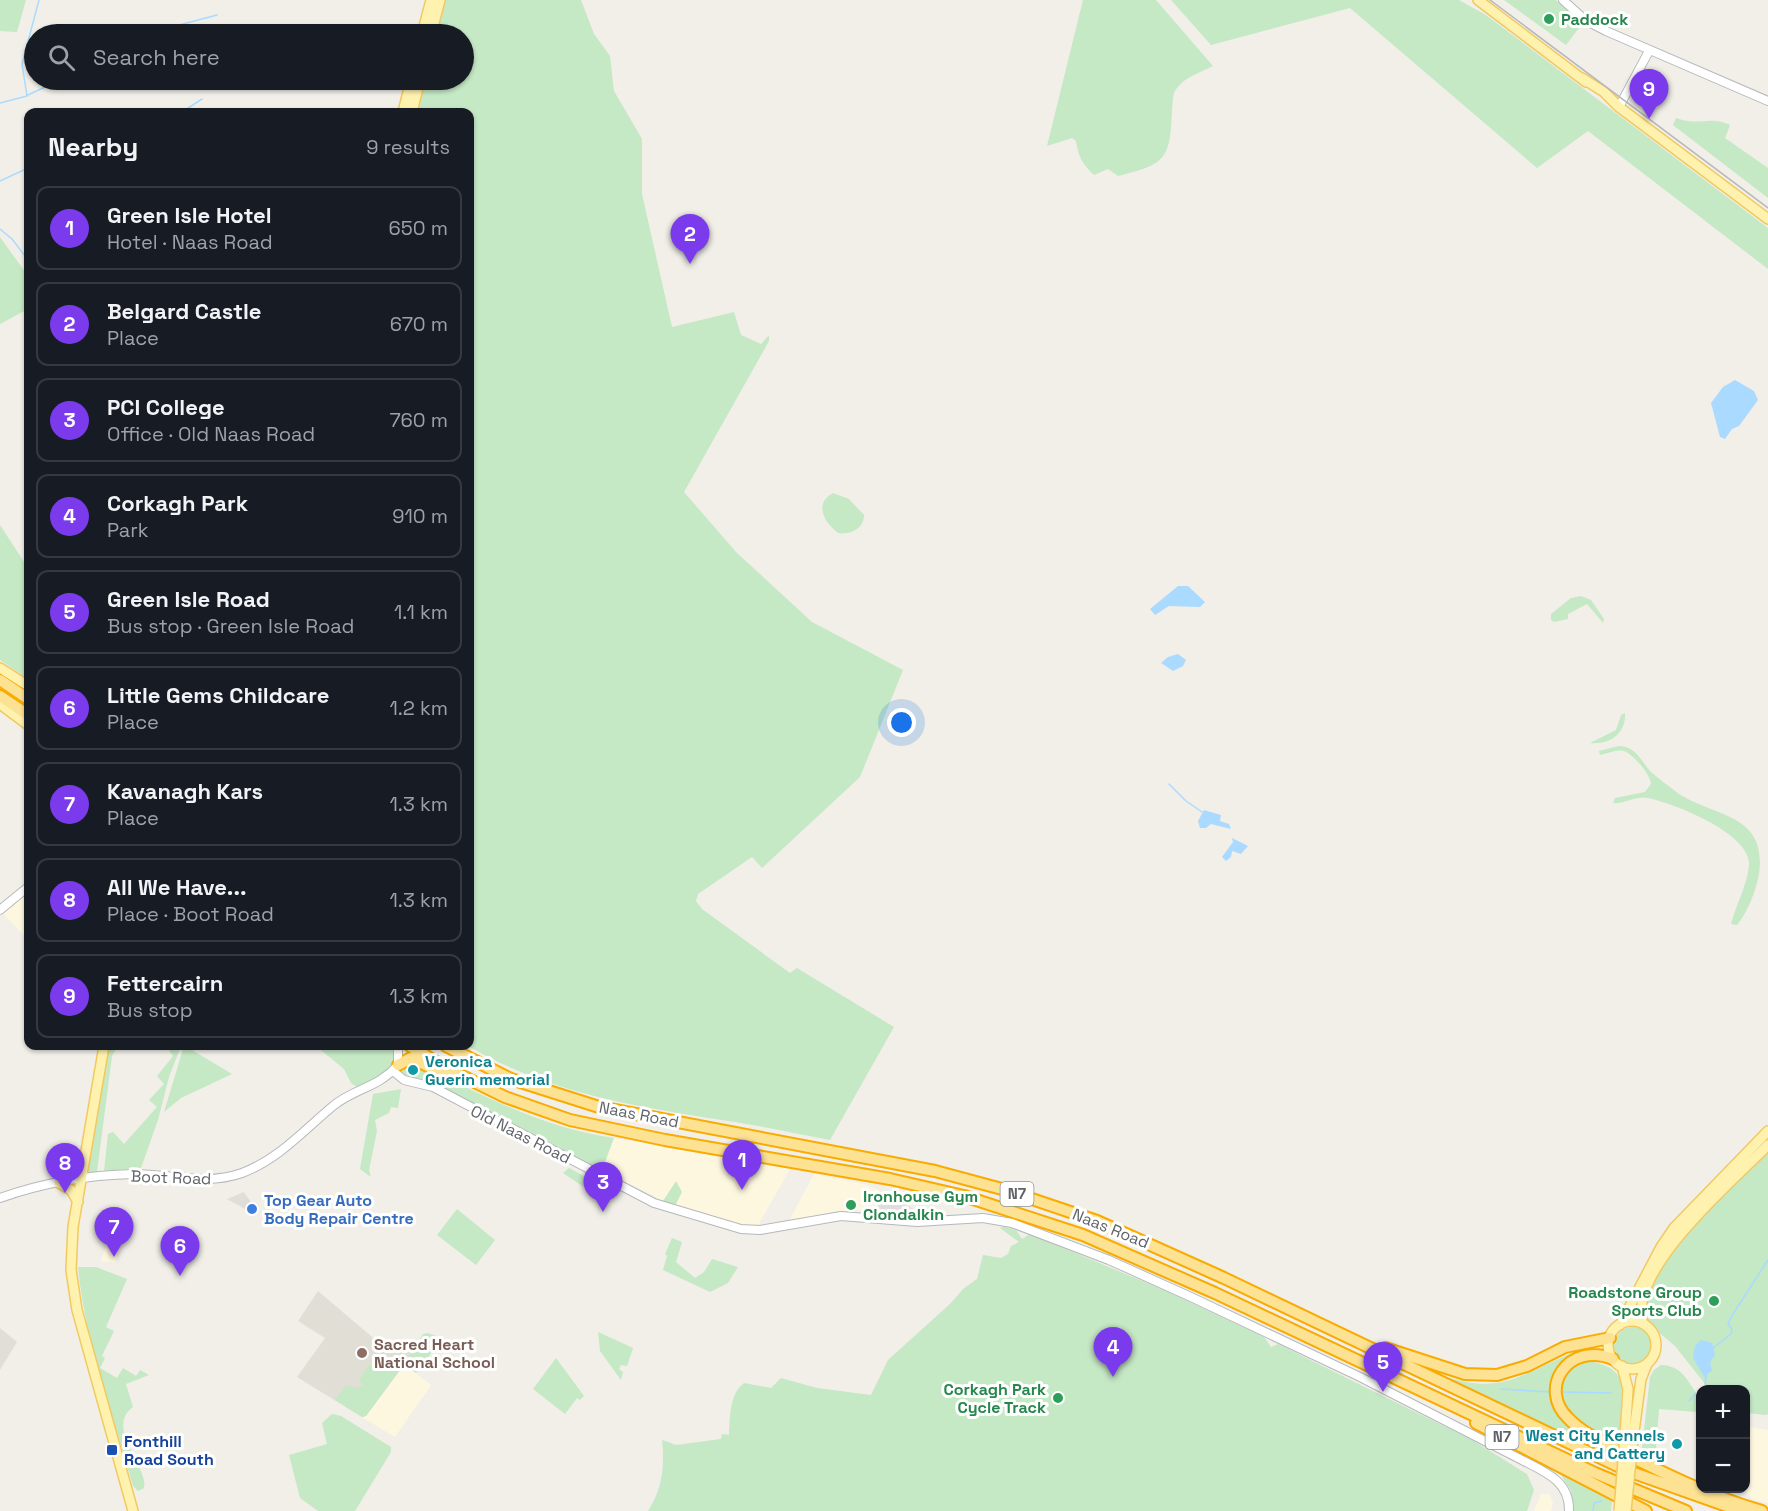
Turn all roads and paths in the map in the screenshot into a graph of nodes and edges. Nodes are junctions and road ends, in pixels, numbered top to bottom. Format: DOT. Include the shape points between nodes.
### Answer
graph roads {
  1 [pos="431,0"];
  2 [pos="440,0"];
  3 [pos="1473,0"];
  4 [pos="1478,0"];
  5 [pos="1563,0"];
  6 [pos="1491,10"];
  7 [pos="425,24"];
  8 [pos="434,24"];
  9 [pos="1649,51"];
  10 [pos="408,90"];
  11 [pos="418,90"];
  12 [pos="1768,101"];
  13 [pos="1618,106"];
  14 [pos="404,108"];
  15 [pos="413,108"];
  16 [pos="1768,219"];
  17 [pos="0,668"];
  18 [pos="0,680"];
  19 [pos="24,683"];
  20 [pos="0,696"];
  21 [pos="24,696"];
  22 [pos="0,704"];
  23 [pos="24,712"];
  24 [pos="24,721"];
  25 [pos="24,890"];
  26 [pos="0,910"];
  27 [pos="102,1050"];
  28 [pos="397,1050"];
  29 [pos="415,1050"];
  30 [pos="454,1050"];
  31 [pos="395,1068"];
  32 [pos="505,1097"];
  33 [pos="1768,1131"];
  34 [pos="1768,1145"];
  35 [pos="82,1179"];
  36 [pos="59,1183"];
  37 [pos="0,1198"];
  38 [pos="78,1202"];
  39 [pos="1620,1324"];
  40 [pos="1643,1324"];
  41 [pos="1344,1335"];
  42 [pos="1610,1338"];
  43 [pos="1618,1363"];
  44 [pos="1647,1364"];
  45 [pos="1372,1366"];
  46 [pos="1629,1437"];
  47 [pos="133,1511"];
  48 [pos="1569,1511"];
  49 [pos="1618,1511"];
  50 [pos="1626,1511"];
  51 [pos="1646,1511"];
  52 [pos="1686,1511"];
  53 [pos="1742,1511"];
  54 [pos="1762,1511"];
  1 -- 7 [label="main road"];
  2 -- 8 [label="main road"];
  3 -- 6 [label="main road"];
  4 -- 6 [label="main road"];
  5 -- 9 [label="street" via="1592,24"];
  6 -- 13 [label="main road"];
  9 -- 12 [label="street"];
  9 -- 13 [label="street"];
  10 -- 14 [label="main road"];
  11 -- 15 [label="main road"];
  13 -- 16 [label="main road"];
  17 -- 19 [label="main road"];
  18 -- 21 [label="highway"];
  20 -- 23 [label="highway"];
  22 -- 24 [label="main road"];
  25 -- 26 [label="street"];
  27 -- 35 [label="main road"];
  28 -- 31 [label="street"];
  29 -- 32 [label="highway, Naas Road / N7"];
  30 -- 41 [label="highway, Naas Road / N7" via="511,1079 599,1107 883,1160 1002,1188 1097,1221"];
  31 -- 32 [label="highway" via="411,1058 477,1090"];
  31 -- 35 [label="street, Boot Road" via="376,1084 340,1101 284,1150 242,1173 209,1180 135,1174"];
  31 -- 48 [label="street, Old Naas Road" via="404,1080 433,1087 654,1203 753,1230 841,1216 917,1222 983,1218 1012,1222 1154,1280 1328,1362 1552,1476 1564,1490"];
  32 -- 45 [label="highway, Naas Road / N7" via="592,1126 890,1179 1010,1210 1120,1249"];
  33 -- 39 [label="main road" via="1674,1228"];
  34 -- 40 [label="main road" via="1667,1251 1642,1299"];
  35 -- 36 [label="street, Boot Road"];
  35 -- 38 [label="main road"];
  36 -- 37 [label="street, Boot Road"];
  36 -- 38 [label="main road" via="71,1190"];
  38 -- 47 [label="main road" via="71,1244 72,1290"];
  39 -- 40 [label="main road"];
  39 -- 42 [label="main road"];
  40 -- 44 [label="main road" via="1656,1342"];
  41 -- 42 [label="highway, N7" via="1480,1376 1511,1372 1565,1347"];
  41 -- 53 [label="highway, Naas Road / N7" via="1628,1471"];
  42 -- 43 [label="main road" via="1609,1349"];
  43 -- 44 [label="main road" via="1635,1368"];
  43 -- 46 [label="main road" via="1628,1389"];
  43 -- 54 [label="highway" via="1599,1353 1583,1354 1570,1361 1561,1371 1557,1394 1566,1418 1669,1475"];
  44 -- 46 [label="main road"];
  45 -- 51 [label="highway, N7"];
  45 -- 52 [label="highway, Naas Road / N7" via="1595,1473"];
  46 -- 49 [label="main road, bridge"];
  46 -- 50 [label="main road, bridge"];
}
